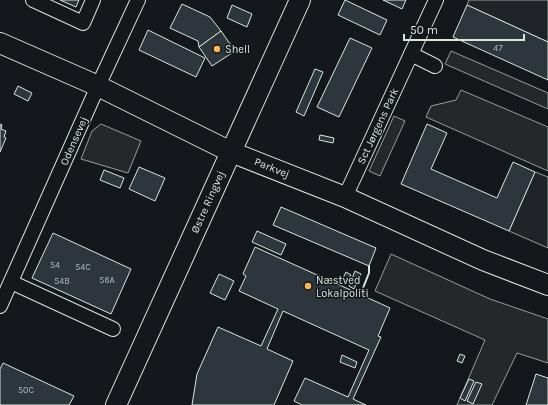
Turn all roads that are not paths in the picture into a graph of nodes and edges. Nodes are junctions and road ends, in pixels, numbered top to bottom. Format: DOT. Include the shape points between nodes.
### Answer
graph roads {
  1 [pos="33,0"];
  2 [pos="94,0"];
  3 [pos="138,0"];
  4 [pos="300,0"];
  5 [pos="436,0"];
  6 [pos="0,43"];
  7 [pos="411,54"];
  8 [pos="435,66"];
  9 [pos="98,86"];
  10 [pos="231,152"];
  11 [pos="345,197"];
  12 [pos="11,282"];
  13 [pos="548,285"];
  14 [pos="0,306"];
  15 [pos="113,330"];
  16 [pos="116,405"];
  1 -- 2 [label="street" via="83,23"];
  3 -- 9 [label="street, Odensevej"];
  4 -- 10 [label="street, Østre Ringvej"];
  5 -- 7 [label="street, Sct Jørgens Park"];
  6 -- 9 [label="street, Parkvej"];
  7 -- 8 [label="street"];
  7 -- 11 [label="street, Sct Jørgens Park"];
  9 -- 10 [label="street, Parkvej"];
  9 -- 12 [label="street, Odensevej"];
  10 -- 11 [label="street, Parkvej"];
  10 -- 16 [label="street, Østre Ringvej"];
  11 -- 13 [label="street, Parkvej" via="483,260"];
  12 -- 14 [label="street, Odensevej"];
  12 -- 15 [label="street"];
}
